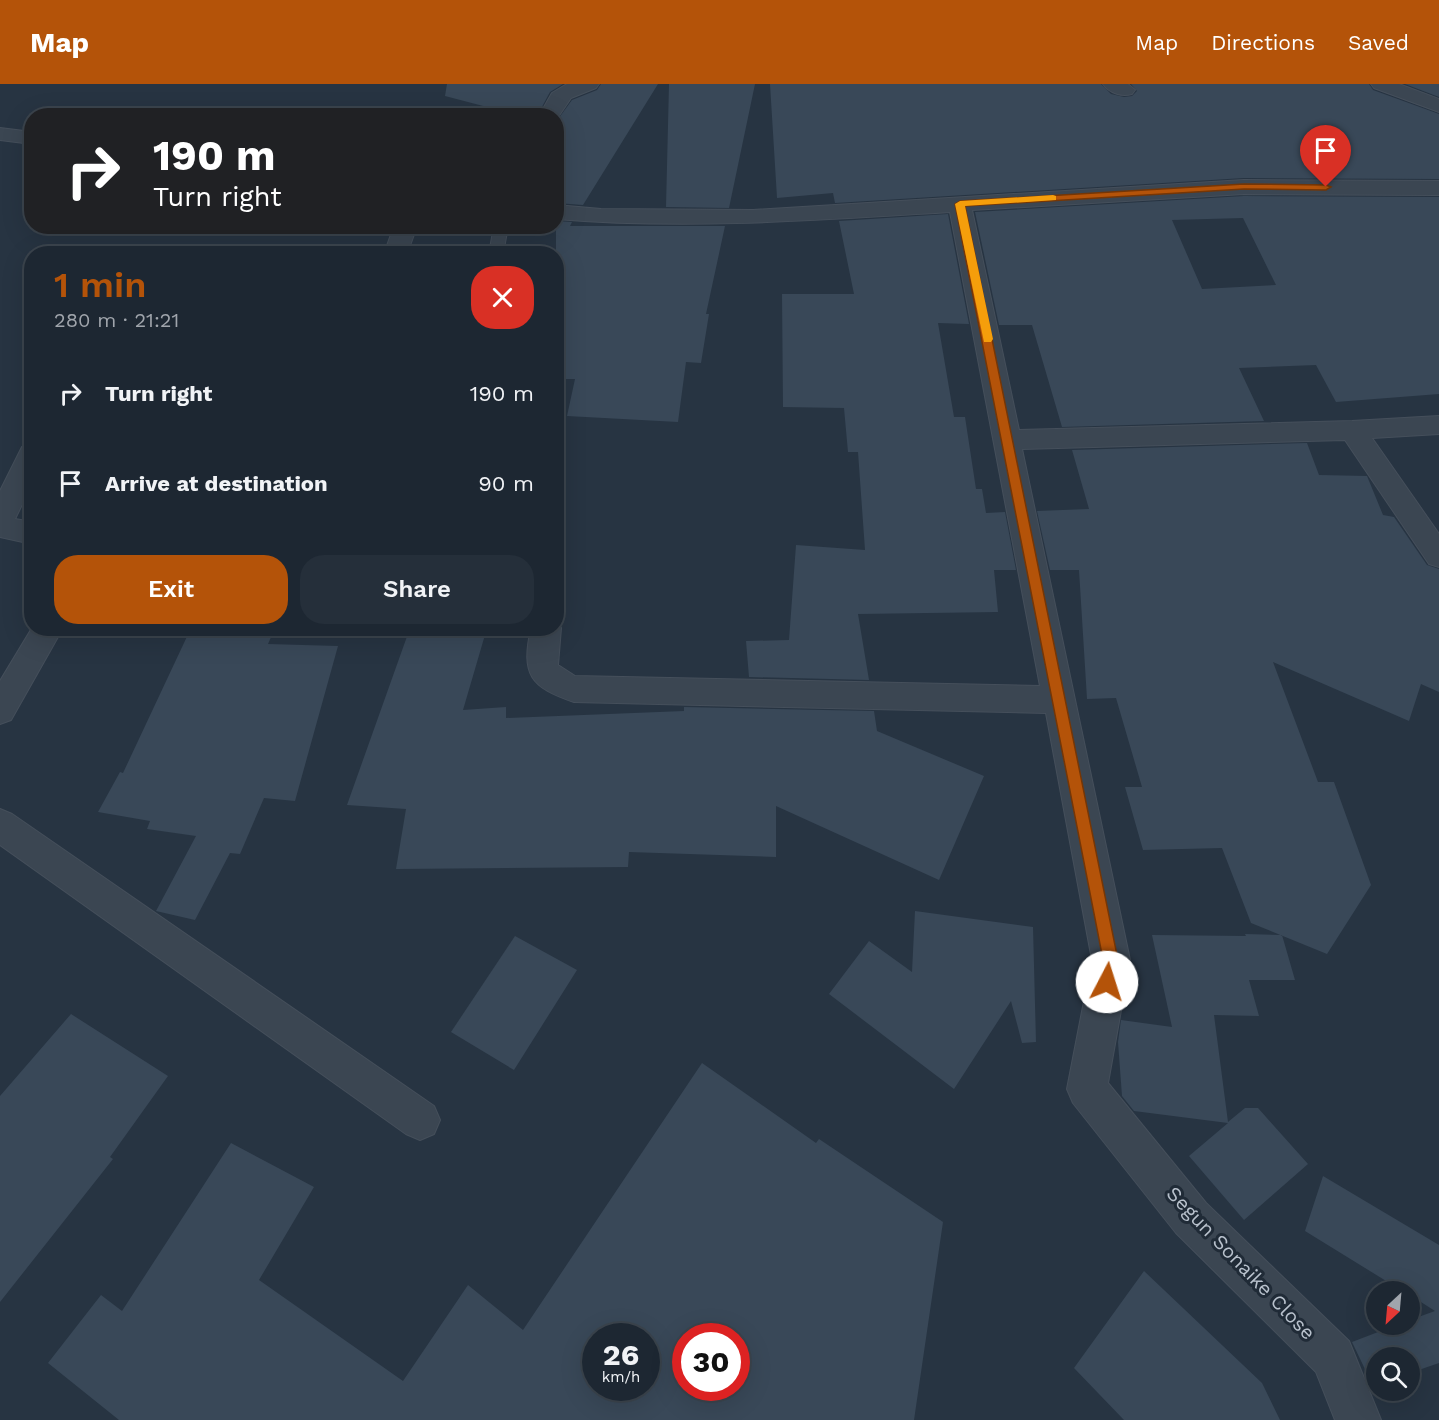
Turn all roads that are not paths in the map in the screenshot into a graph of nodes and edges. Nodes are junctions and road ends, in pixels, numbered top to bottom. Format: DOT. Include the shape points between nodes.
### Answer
graph roads {
  1 [pos="589,84"];
  2 [pos="1381,84"];
  3 [pos="1439,106"];
  4 [pos="552,108"];
  5 [pos="0,134"];
  6 [pos="24,137"];
  7 [pos="1439,188"];
  8 [pos="960,204"];
  9 [pos="564,213"];
  10 [pos="1439,425"];
  11 [pos="1352,430"];
  12 [pos="1008,440"];
  13 [pos="24,471"];
  14 [pos="0,522"];
  15 [pos="24,533"];
  16 [pos="1439,556"];
  17 [pos="43,636"];
  18 [pos="545,636"];
  19 [pos="1060,700"];
  20 [pos="0,710"];
  21 [pos="0,825"];
  22 [pos="420,1120"];
  23 [pos="1358,1420"];
  1 -- 4 [label="street" via="556,98"];
  2 -- 3 [label="street"];
  5 -- 6 [label="street"];
  7 -- 8 [label="street" via="1244,186"];
  8 -- 9 [label="street" via="753,217"];
  8 -- 12 [label="street, Segun Sonaike Close"];
  10 -- 11 [label="street"];
  11 -- 12 [label="street"];
  11 -- 16 [label="street"];
  12 -- 19 [label="street, Segun Sonaike Close"];
  13 -- 14 [label="street"];
  14 -- 15 [label="street" via="15,532"];
  17 -- 20 [label="street"];
  18 -- 19 [label="street" via="540,662 544,675 574,689"];
  19 -- 23 [label="street, Segun Sonaike Close" via="1110,960 1087,1089 1191,1218 1334,1358"];
  21 -- 22 [label="street"];
}
